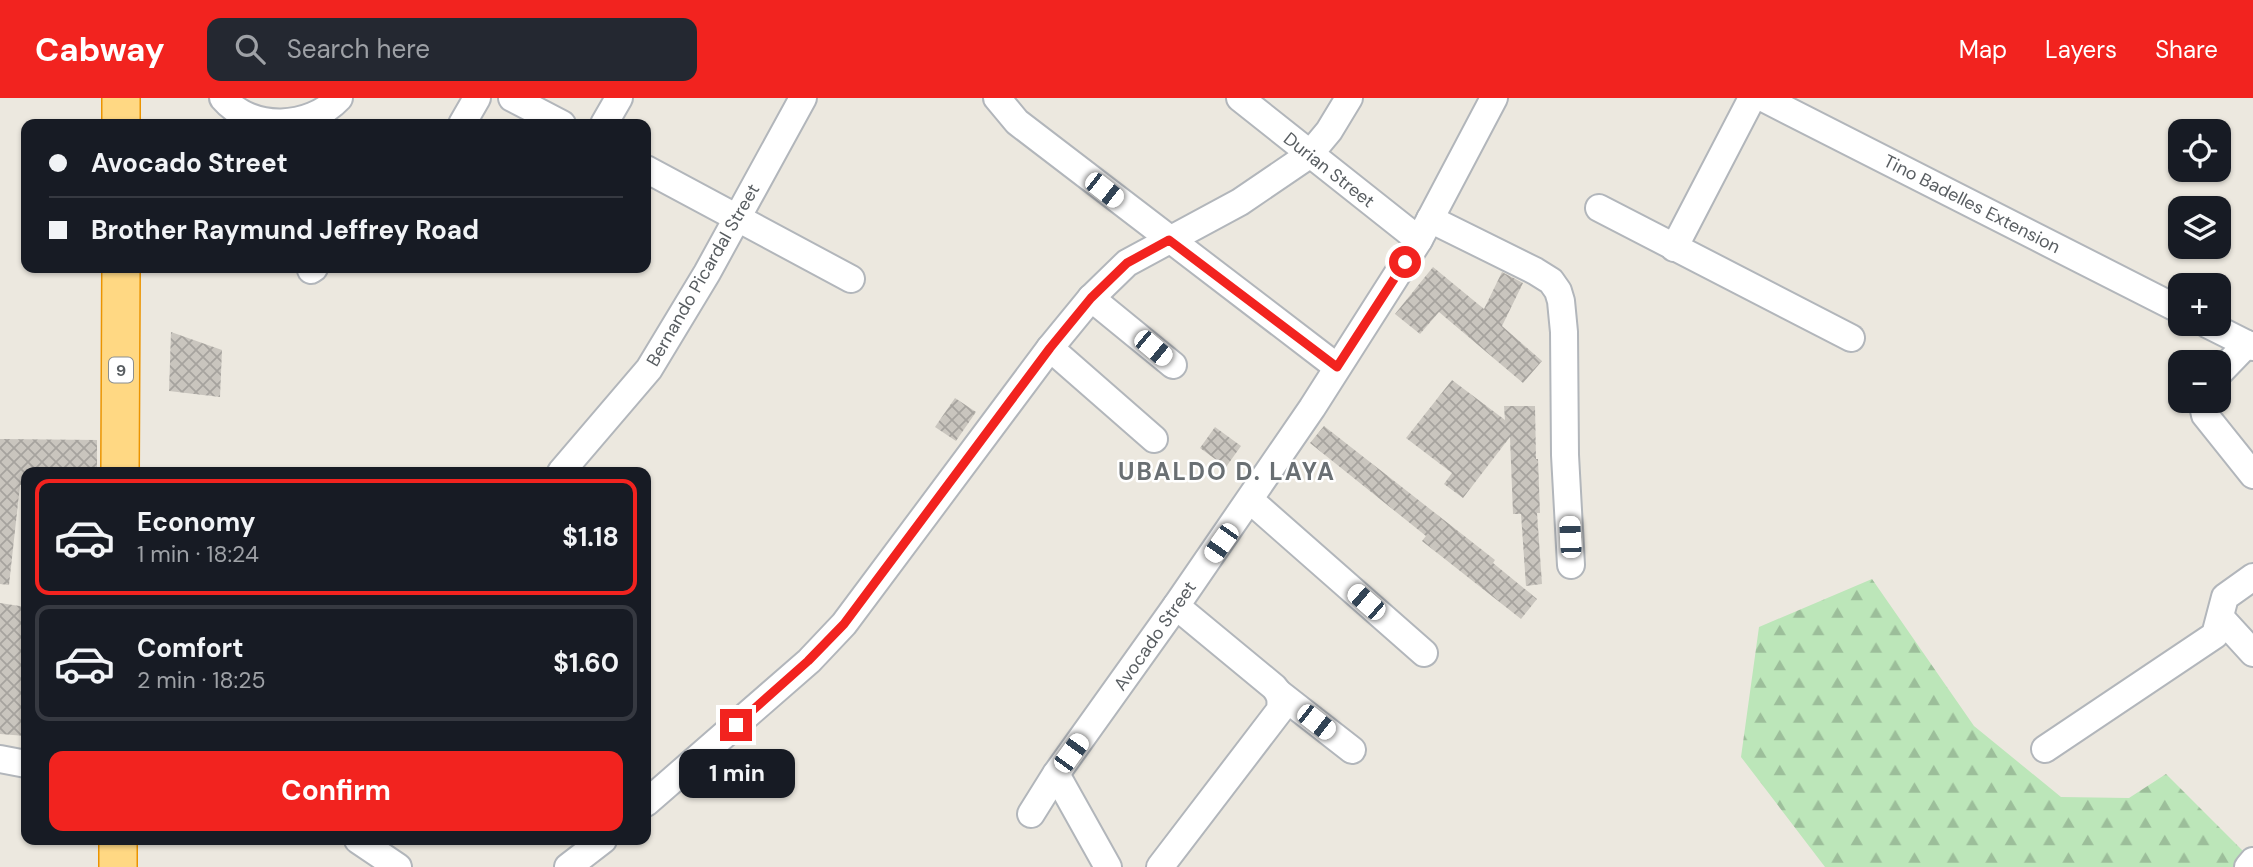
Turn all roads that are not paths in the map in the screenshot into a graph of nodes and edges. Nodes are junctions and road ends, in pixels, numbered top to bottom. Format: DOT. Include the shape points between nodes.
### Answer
graph roads {
  1 [pos="121,98"];
  2 [pos="223,98"];
  3 [pos="340,98"];
  4 [pos="477,98"];
  5 [pos="512,98"];
  6 [pos="619,98"];
  7 [pos="803,98"];
  8 [pos="997,98"];
  9 [pos="1240,98"];
  10 [pos="1349,98"];
  11 [pos="1494,98"];
  12 [pos="1752,98"];
  13 [pos="1763,98"];
  14 [pos="121,119"];
  15 [pos="253,119"];
  16 [pos="303,119"];
  17 [pos="465,119"];
  18 [pos="552,119"];
  19 [pos="607,119"];
  20 [pos="1309,155"];
  21 [pos="651,172"];
  22 [pos="1599,208"];
  23 [pos="738,218"];
  24 [pos="1424,230"];
  25 [pos="1169,240"];
  26 [pos="1674,248"];
  27 [pos="121,273"];
  28 [pos="850,279"];
  29 [pos="1091,298"];
  30 [pos="2168,304"];
  31 [pos="2230,336"];
  32 [pos="1851,338"];
  33 [pos="2250,346"];
  34 [pos="1050,348"];
  35 [pos="2231,363"];
  36 [pos="1173,365"];
  37 [pos="1337,367"];
  38 [pos="2205,413"];
  39 [pos="1154,439"];
  40 [pos="120,467"];
  41 [pos="565,467"];
  42 [pos="2253,475"];
  43 [pos="1251,500"];
  44 [pos="1571,565"];
  45 [pos="2253,576"];
  46 [pos="1177,606"];
  47 [pos="2221,618"];
  48 [pos="1424,653"];
  49 [pos="2253,653"];
  50 [pos="1279,693"];
  51 [pos="2045,749"];
  52 [pos="1352,750"];
  53 [pos="0,759"];
  54 [pos="21,763"];
  55 [pos="1056,774"];
  56 [pos="651,799"];
  57 [pos="1031,814"];
  58 [pos="118,845"];
  59 [pos="365,845"];
  60 [pos="2253,861"];
  61 [pos="118,867"];
  62 [pos="398,867"];
  63 [pos="1108,867"];
  64 [pos="1160,867"];
  65 [pos="2248,867"];
  1 -- 14 [label="highway"];
  2 -- 15 [label="street"];
  3 -- 16 [label="street" via="316,117"];
  4 -- 17 [label="street"];
  5 -- 18 [label="street"];
  6 -- 19 [label="street"];
  7 -- 23 [label="street, Bernando Picardal Street"];
  8 -- 25 [label="street" via="1017,122"];
  9 -- 20 [label="street, Durian Street"];
  10 -- 20 [label="street"];
  11 -- 24 [label="street, Avocado Street"];
  12 -- 26 [label="street"];
  13 -- 30 [label="street, Tino Badelles Extension"];
  20 -- 24 [label="street, Durian Street"];
  20 -- 25 [label="street" via="1240,202"];
  21 -- 23 [label="street"];
  22 -- 26 [label="street"];
  23 -- 28 [label="street"];
  23 -- 41 [label="street, Bernando Picardal Street" via="649,369"];
  24 -- 37 [label="street, Avocado Street"];
  24 -- 44 [label="street, Durian Street" via="1535,271 1558,291 1564,332"];
  25 -- 29 [label="street" via="1127,263"];
  25 -- 37 [label="street"];
  26 -- 32 [label="street"];
  27 -- 40 [label="highway, 9"];
  29 -- 34 [label="street"];
  29 -- 36 [label="street"];
  31 -- 33 [label="street"];
  33 -- 35 [label="street"];
  34 -- 39 [label="street"];
  34 -- 56 [label="street" via="844,624"];
  37 -- 43 [label="street, Avocado Street"];
  38 -- 42 [label="street"];
  43 -- 46 [label="street, Avocado Street"];
  43 -- 48 [label="street"];
  45 -- 47 [label="street" via="2225,597"];
  46 -- 50 [label="street"];
  46 -- 55 [label="street, Avocado Street"];
  47 -- 49 [label="street"];
  47 -- 51 [label="street" via="2215,635"];
  50 -- 52 [label="street"];
  50 -- 64 [label="street" via="1280,710"];
  53 -- 54 [label="street"];
  55 -- 57 [label="street, Avocado Street"];
  55 -- 63 [label="street"];
  58 -- 61 [label="highway"];
  59 -- 62 [label="street"];
  60 -- 65 [label="street"];
}
